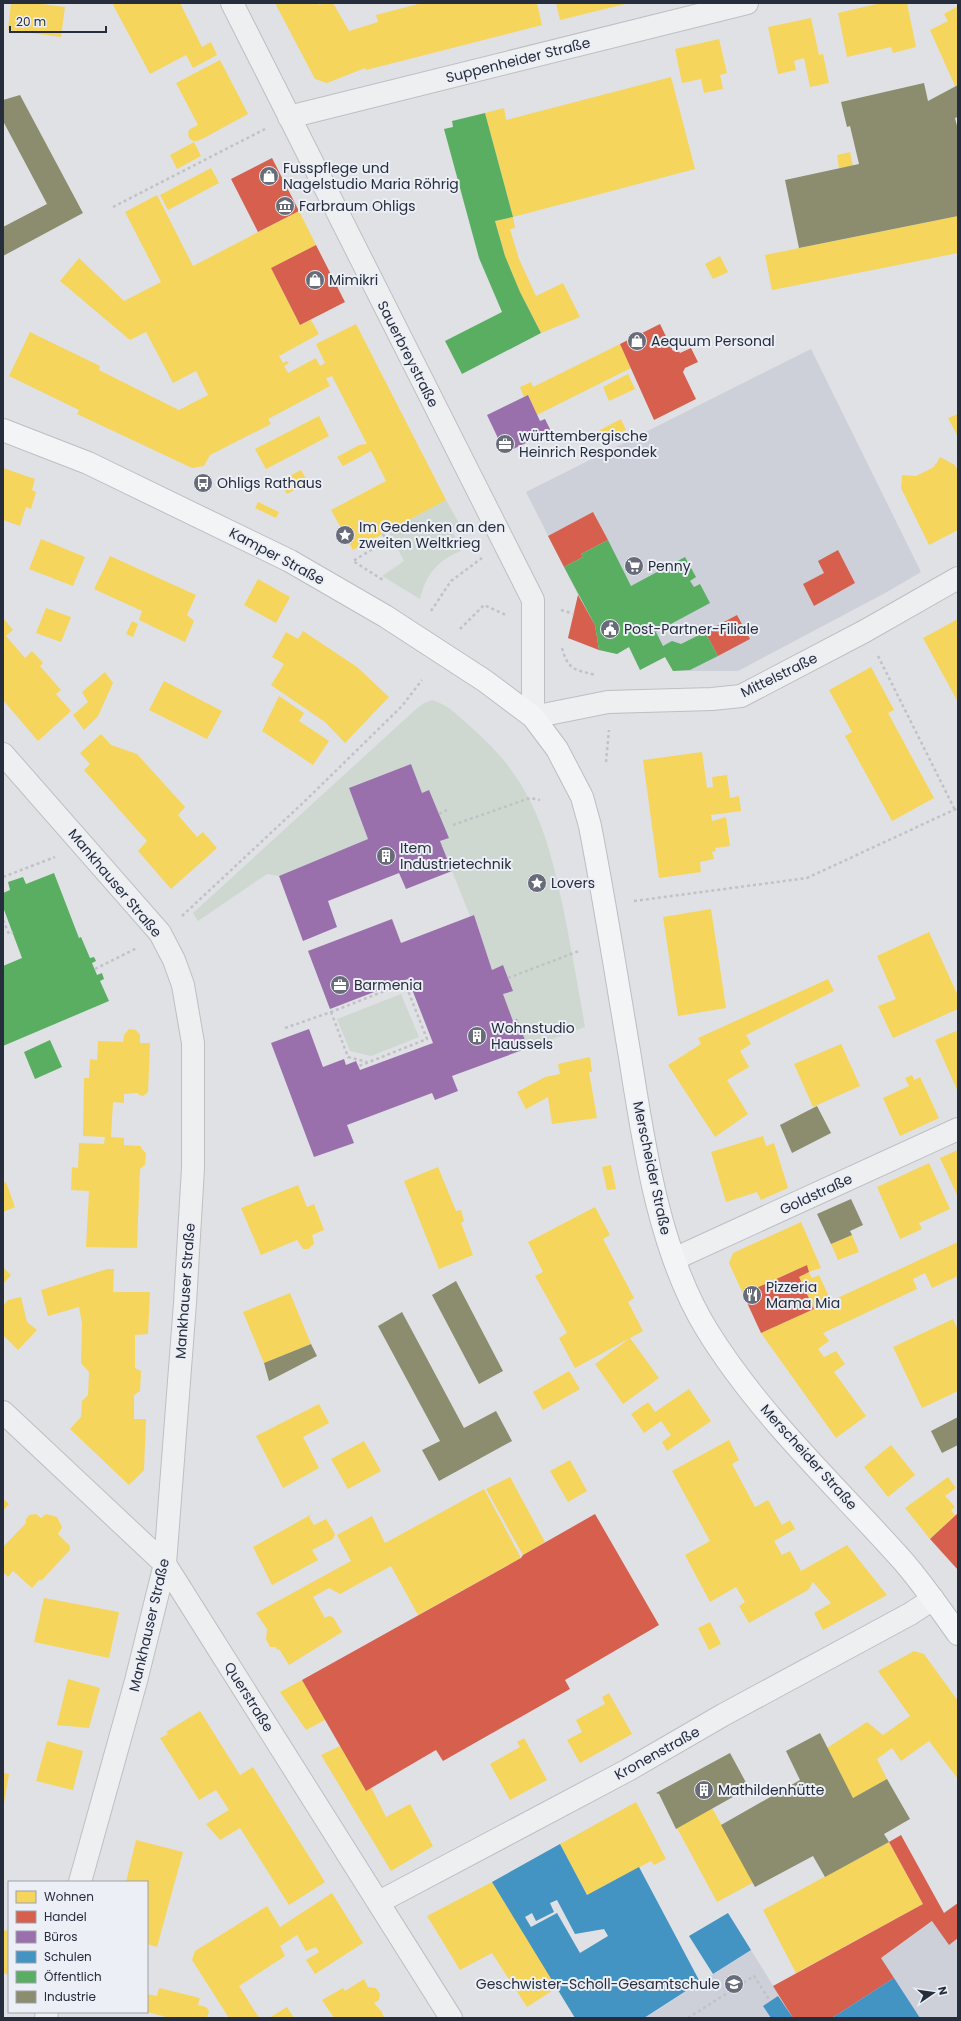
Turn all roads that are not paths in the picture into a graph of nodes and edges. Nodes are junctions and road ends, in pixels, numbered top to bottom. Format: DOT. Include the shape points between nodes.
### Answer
graph roads {
  1 [pos="232,3"];
  2 [pos="747,3"];
  3 [pos="289,117"];
  4 [pos="3,430"];
  5 [pos="958,578"];
  6 [pos="533,717"];
  7 [pos="3,754"];
  8 [pos="958,1129"];
  9 [pos="674,1259"];
  10 [pos="3,1412"];
  11 [pos="165,1564"];
  12 [pos="933,1599"];
  13 [pos="957,1632"];
  14 [pos="80,1881"];
  15 [pos="379,1902"];
  16 [pos="451,2018"];
  1 -- 3 [label="street, Sauerbreystraße"];
  2 -- 3 [label="street, Suppenheider Straße"];
  3 -- 6 [label="street, Sauerbreystraße" via="533,600"];
  4 -- 6 [label="main road, Kamper Straße" via="88,463 290,561 443,652"];
  5 -- 6 [label="street, Mittelstraße" via="865,631 741,696 608,702"];
  6 -- 9 [label="main road, Merscheider Straße" via="575,781 590,826 647,1157 657,1204"];
  7 -- 11 [label="street, Mankhauser Straße" via="160,933 183,985 193,1043 192,1176"];
  8 -- 9 [label="street, Goldstraße"];
  9 -- 12 [label="main road, Merscheider Straße" via="706,1329 762,1406 904,1563"];
  10 -- 11 [label="street, Querstraße"];
  11 -- 14 [label="street, Mankhauser Straße" via="136,1681"];
  11 -- 15 [label="street, Querstraße"];
  12 -- 13 [label="main road, Merscheider Straße"];
  12 -- 15 [label="street, Kronenstraße" via="628,1770"];
  15 -- 16 [label="street, Querstraße"];
}
